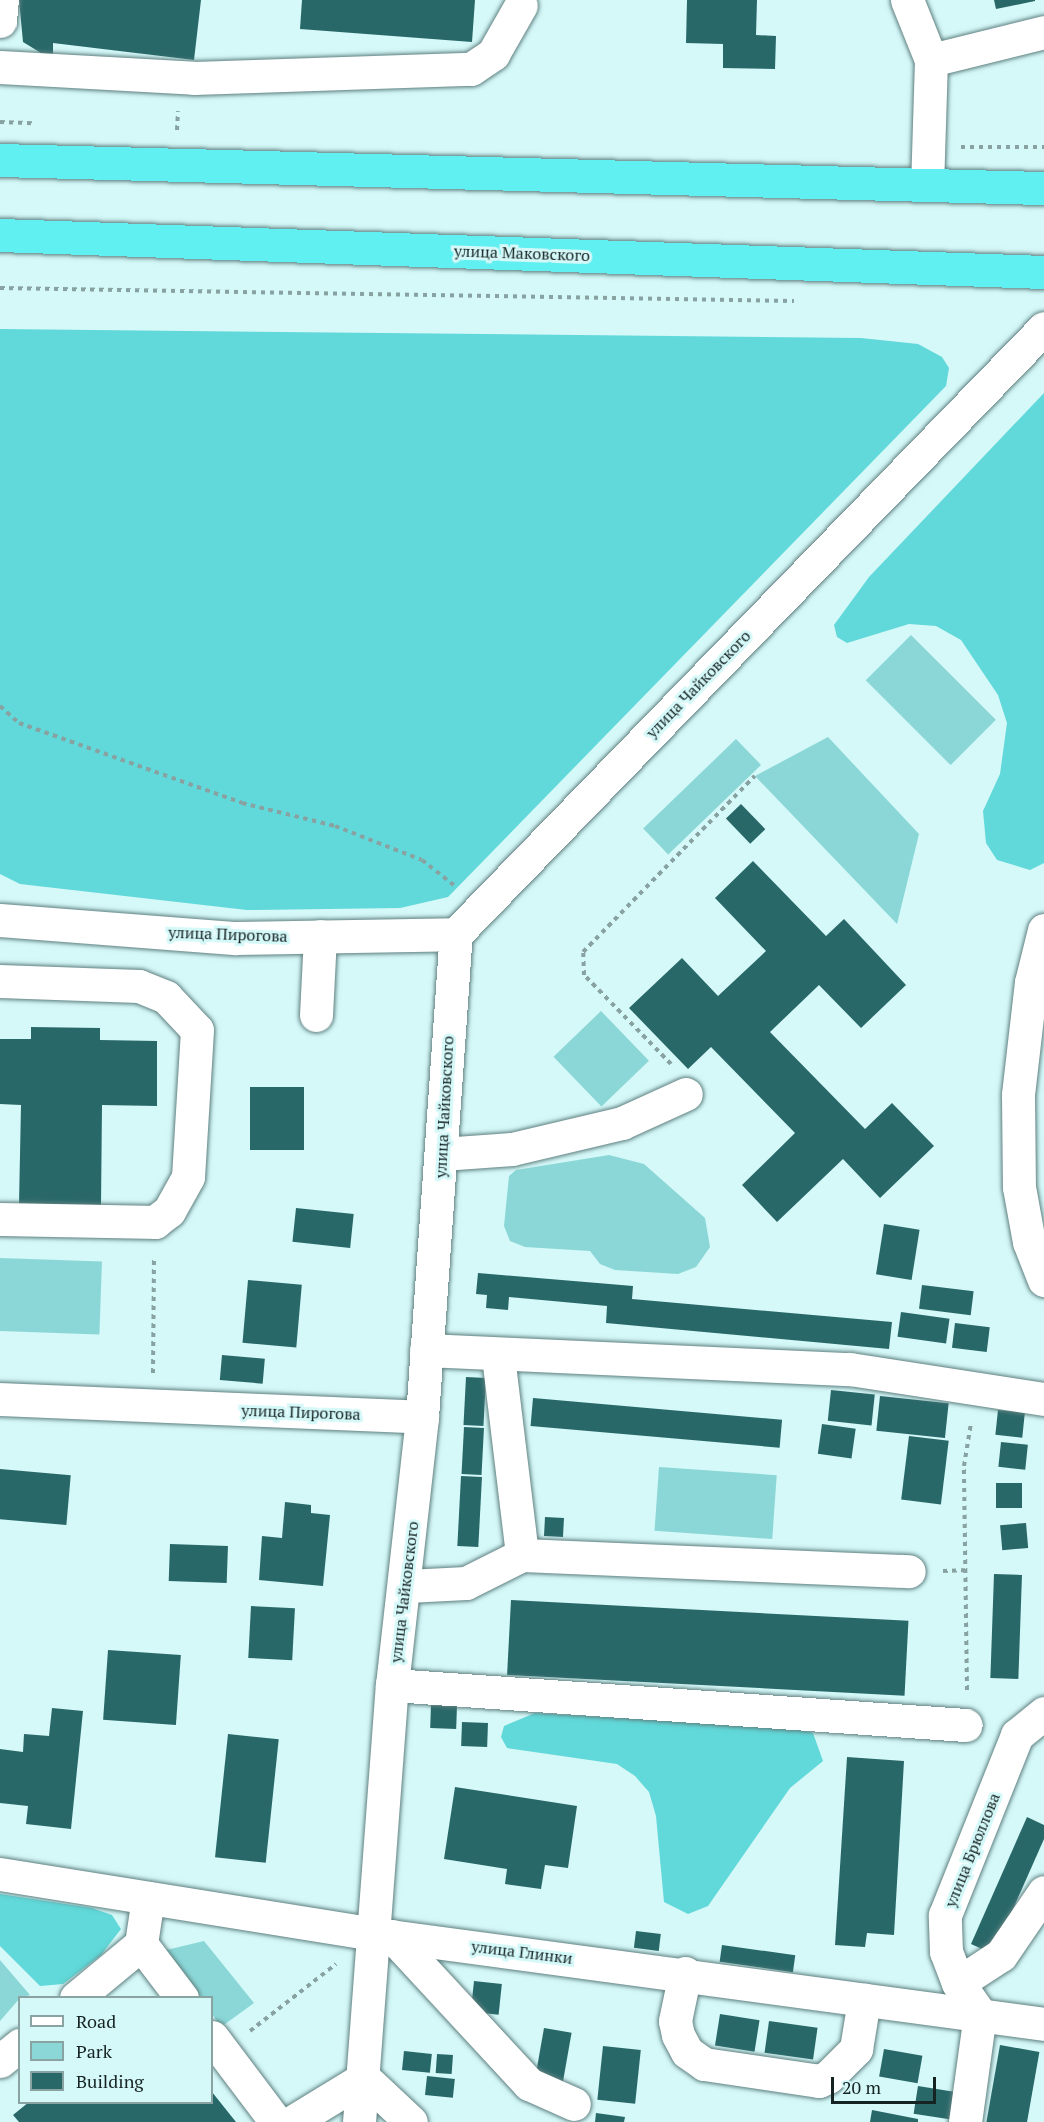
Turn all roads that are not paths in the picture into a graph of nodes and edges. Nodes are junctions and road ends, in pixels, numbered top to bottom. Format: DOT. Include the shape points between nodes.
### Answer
graph roads {
  1 [pos="2,0"];
  2 [pos="907,0"];
  3 [pos="521,5"];
  4 [pos="0,21"];
  5 [pos="1044,32"];
  6 [pos="931,60"];
  7 [pos="0,67"];
  8 [pos="0,160"];
  9 [pos="927,184"];
  10 [pos="1044,188"];
  11 [pos="0,235"];
  12 [pos="1044,272"];
  13 [pos="1044,328"];
  14 [pos="0,920"];
  15 [pos="1044,930"];
  16 [pos="456,934"];
  17 [pos="320,936"];
  18 [pos="0,981"];
  19 [pos="316,1016"];
  20 [pos="686,1094"];
  21 [pos="442,1154"];
  22 [pos="0,1219"];
  23 [pos="1044,1280"];
  24 [pos="426,1350"];
  25 [pos="498,1356"];
  26 [pos="0,1399"];
  27 [pos="1044,1399"];
  28 [pos="422,1417"];
  29 [pos="522,1555"];
  30 [pos="909,1571"];
  31 [pos="407,1586"];
  32 [pos="392,1685"];
  33 [pos="1044,1713"];
  34 [pos="966,1725"];
  35 [pos="0,1874"];
  36 [pos="1044,1892"];
  37 [pos="148,1898"];
  38 [pos="384,1935"];
  39 [pos="141,1944"];
  40 [pos="685,1973"];
  41 [pos="958,1983"];
  42 [pos="78,1996"];
  43 [pos="180,1996"];
  44 [pos="864,2000"];
  45 [pos="980,2014"];
  46 [pos="1044,2024"];
  47 [pos="217,2044"];
  48 [pos="364,2078"];
  49 [pos="574,2104"];
  50 [pos="276,2122"];
  51 [pos="292,2122"];
  52 [pos="358,2122"];
  53 [pos="411,2122"];
  54 [pos="965,2122"];
  1 -- 4 [label="street"];
  2 -- 6 [label="street"];
  3 -- 7 [label="street" via="493,54 471,69 187,78"];
  5 -- 6 [label="street"];
  6 -- 9 [label="street"];
  8 -- 9 [label="highway"];
  9 -- 10 [label="highway"];
  11 -- 12 [label="highway, улица Маковского"];
  13 -- 16 [label="street, улица Чайковского"];
  14 -- 17 [label="street, улица Пирогова" via="236,938"];
  15 -- 23 [label="street" via="1031,982 1018,1095 1019,1187 1029,1242"];
  16 -- 17 [label="street, улица Пирогова"];
  16 -- 21 [label="street, улица Чайковского"];
  17 -- 19 [label="street"];
  18 -- 22 [label="street" via="139,986 166,997 197,1030 188,1177 179,1197 154,1222"];
  20 -- 21 [label="street" via="622,1124 512,1149"];
  21 -- 24 [label="street, улица Чайковского"];
  24 -- 25 [label="street"];
  24 -- 28 [label="street, улица Чайковского"];
  25 -- 27 [label="street" via="850,1369"];
  25 -- 29 [label="street"];
  26 -- 28 [label="street, улица Пирогова"];
  28 -- 31 [label="street, улица Чайковского"];
  29 -- 30 [label="street"];
  29 -- 31 [label="street" via="466,1583"];
  31 -- 32 [label="street, улица Чайковского"];
  32 -- 34 [label="street"];
  32 -- 38 [label="street, улица Чайковского"];
  33 -- 41 [label="street, улица Брюллова" via="1017,1735 945,1916 946,1952"];
  35 -- 37 [label="street, улица Глинки"];
  36 -- 41 [label="street" via="1001,1955"];
  37 -- 38 [label="street, улица Глинки"];
  37 -- 39 [label="street"];
  38 -- 40 [label="street, улица Глинки"];
  38 -- 48 [label="street, улица Чайковского"];
  38 -- 49 [label="street" via="529,2084"];
  39 -- 42 [label="street"];
  39 -- 43 [label="street"];
  40 -- 44 [label="street, улица Глинки"];
  40 -- 44 [label="street" via="675,2021 687,2052 704,2064 819,2081 856,2049"];
  41 -- 45 [label="street, улица Брюллова"];
  44 -- 45 [label="street, улица Глинки"];
  45 -- 46 [label="street, улица Глинки"];
  45 -- 54 [label="street"];
  47 -- 50 [label="street"];
  48 -- 51 [label="street"];
  48 -- 52 [label="street, улица Чайковского"];
  48 -- 53 [label="street"];
}
